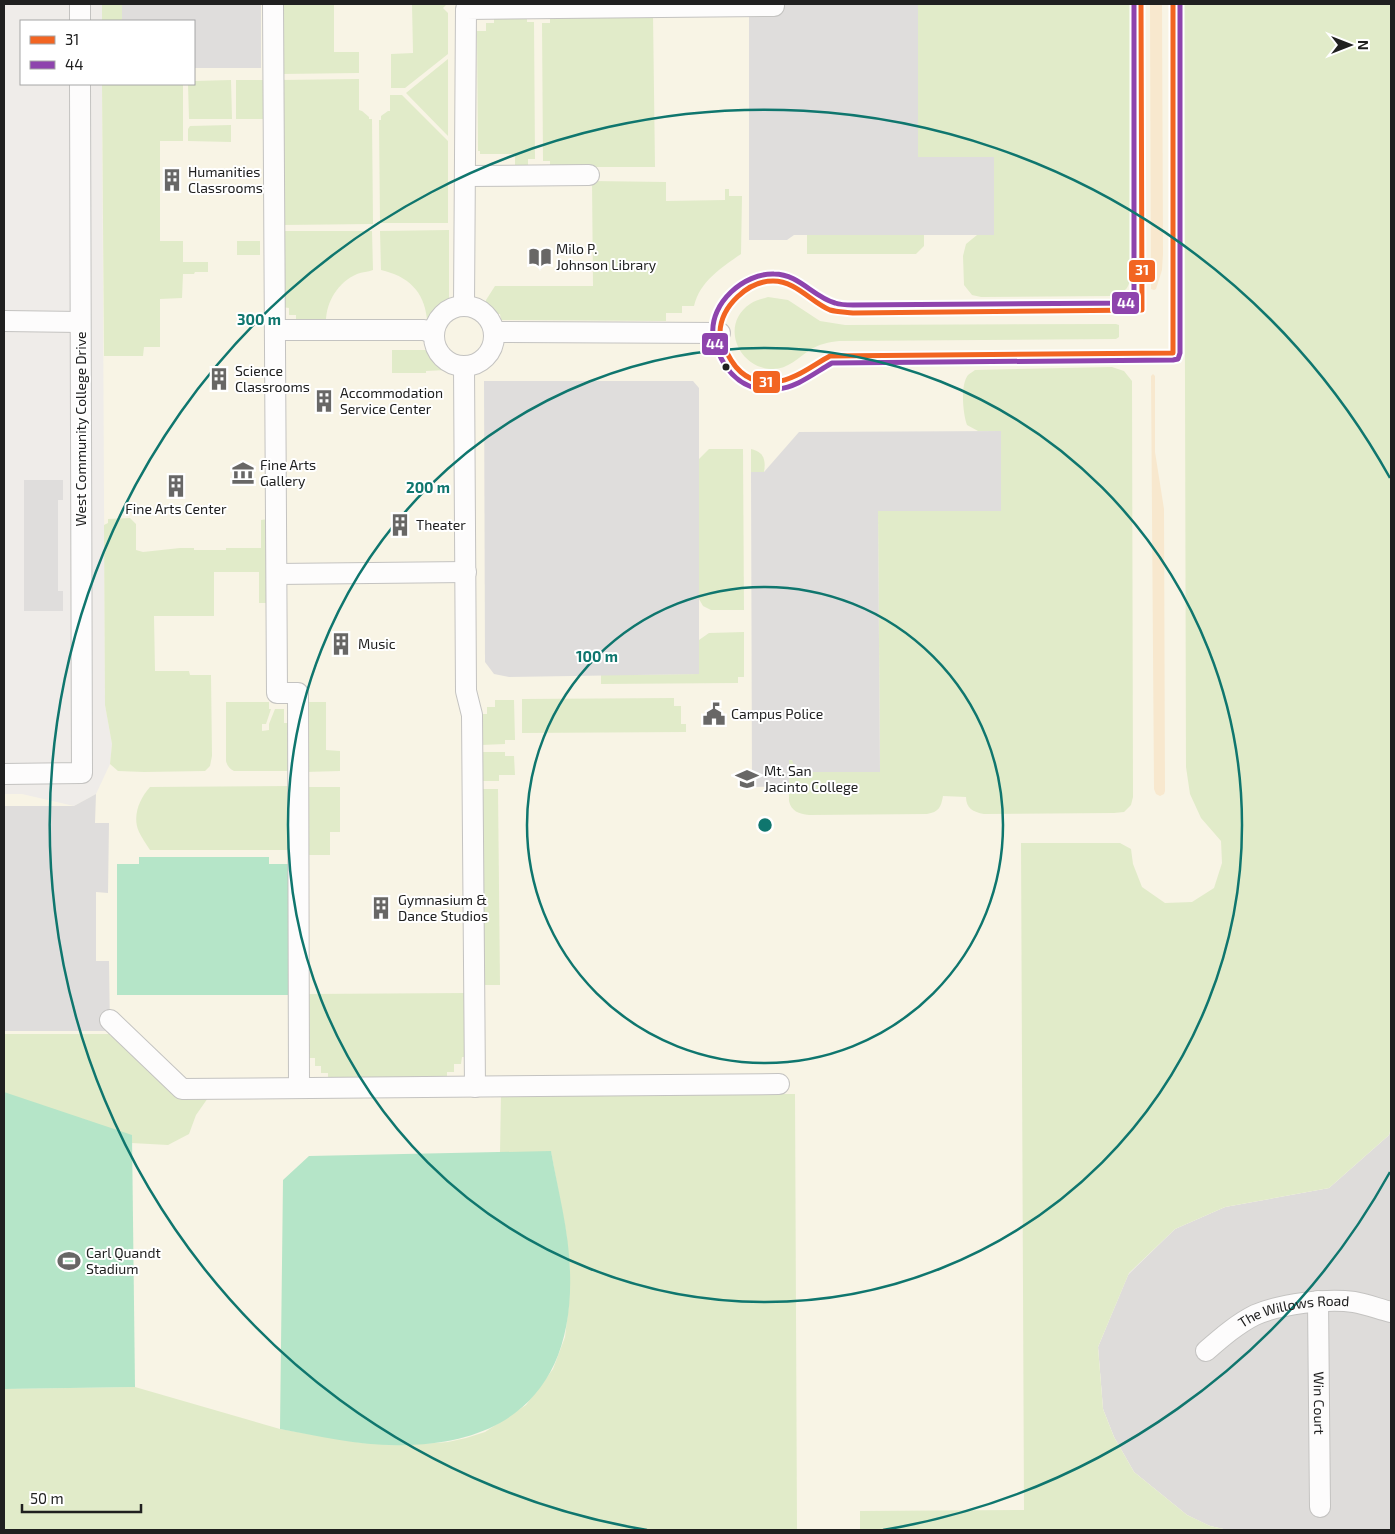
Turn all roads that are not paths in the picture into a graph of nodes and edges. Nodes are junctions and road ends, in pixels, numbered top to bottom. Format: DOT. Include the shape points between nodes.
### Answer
graph roads {
  1 [pos="80,4"];
  2 [pos="273,4"];
  3 [pos="774,6"];
  4 [pos="80,20"];
  5 [pos="80,85"];
  6 [pos="589,175"];
  7 [pos="465,176"];
  8 [pos="464,305"];
  9 [pos="4,321"];
  10 [pos="80,322"];
  11 [pos="275,330"];
  12 [pos="494,332"];
  13 [pos="433,333"];
  14 [pos="720,333"];
  15 [pos="464,366"];
  16 [pos="466,572"];
  17 [pos="277,574"];
  18 [pos="4,774"];
  19 [pos="110,1020"];
  20 [pos="779,1084"];
  21 [pos="475,1086"];
  22 [pos="299,1088"];
  23 [pos="1318,1301"];
  24 [pos="1391,1312"];
  25 [pos="1206,1352"];
  26 [pos="1320,1507"];
  1 -- 4 [label="street"];
  2 -- 11 [label="street"];
  3 -- 7 [label="street" via="466,9"];
  5 -- 10 [label="street, West Community College Drive"];
  6 -- 7 [label="street"];
  7 -- 8 [label="street"];
  8 -- 12 [label="street" via="472,306 487,316"];
  8 -- 13 [label="street" via="454,306 440,316"];
  9 -- 10 [label="street"];
  10 -- 18 [label="street, West Community College Drive" via="82,774"];
  11 -- 13 [label="street" via="424,330"];
  11 -- 17 [label="street"];
  12 -- 14 [label="street"];
  12 -- 15 [label="street" via="490,352 474,364"];
  13 -- 15 [label="street" via="442,356"];
  15 -- 16 [label="street"];
  16 -- 17 [label="street"];
  16 -- 21 [label="street" via="466,691 472,715"];
  17 -- 22 [label="street" via="278,693 298,693"];
  19 -- 22 [label="street" via="182,1089"];
  20 -- 21 [label="street"];
  21 -- 22 [label="street"];
  23 -- 24 [label="street, The Willows Road" via="1354,1302"];
  23 -- 25 [label="street, The Willows Road" via="1279,1307 1255,1315 1233,1328"];
  23 -- 26 [label="street, Win Court"];
}
